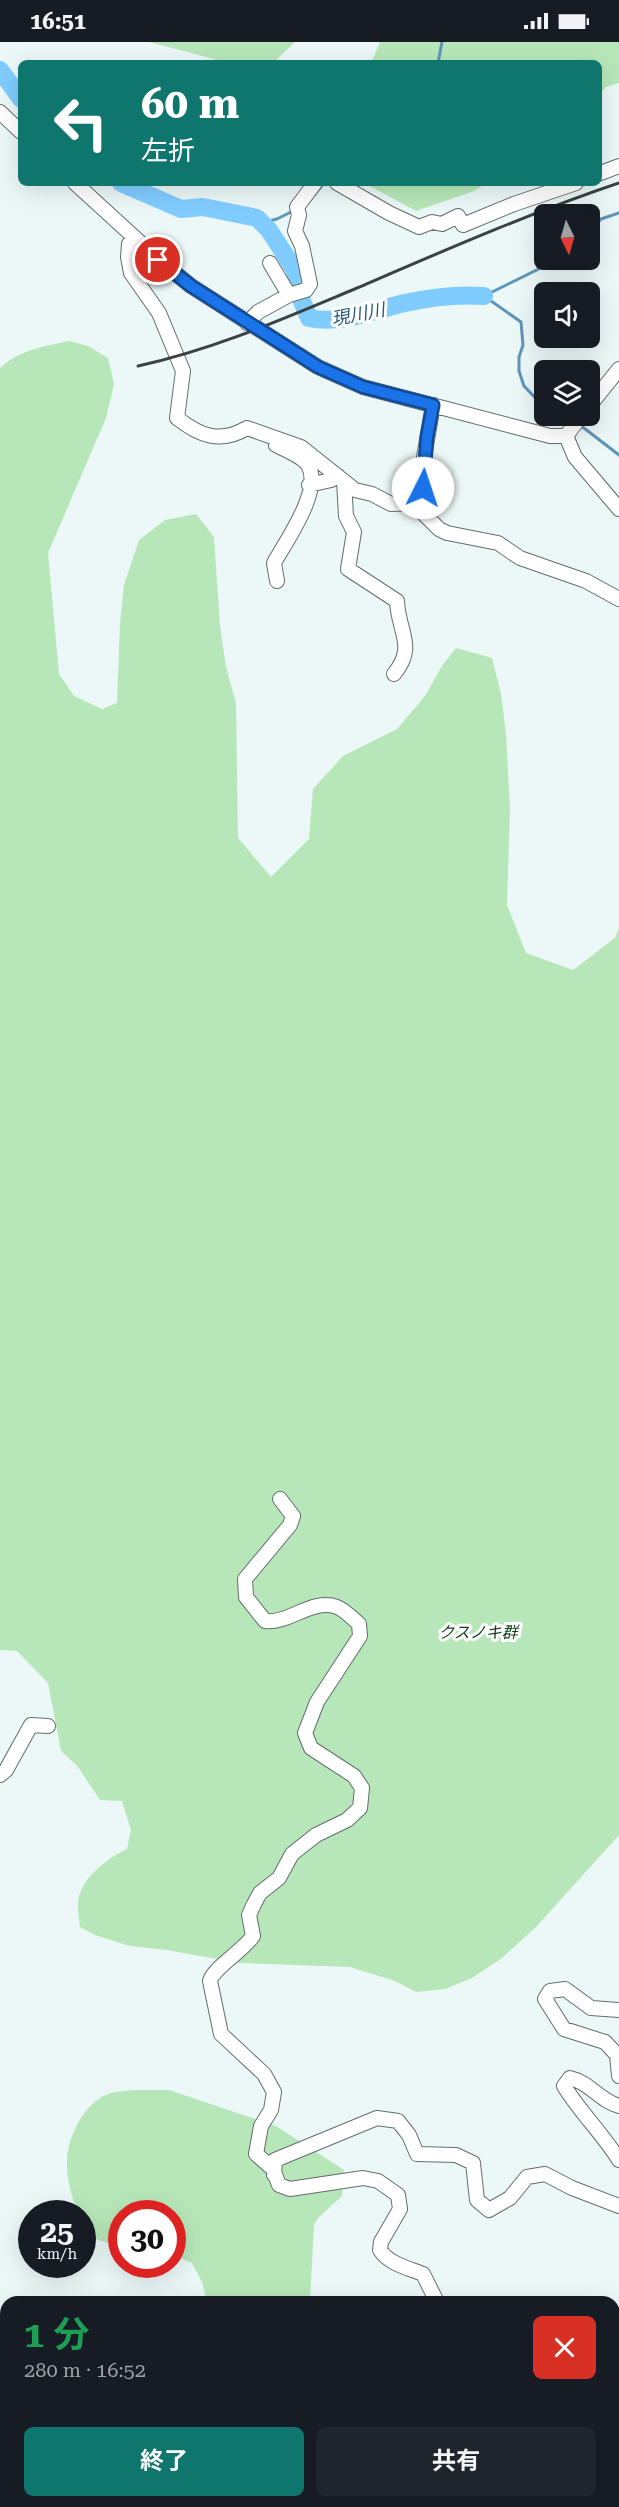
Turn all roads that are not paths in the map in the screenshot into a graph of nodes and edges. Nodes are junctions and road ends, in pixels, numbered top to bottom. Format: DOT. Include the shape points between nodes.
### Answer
graph roads {
  1 [pos="0,112"];
  2 [pos="18,129"];
  3 [pos="619,166"];
  4 [pos="602,172"];
  5 [pos="78,186"];
  6 [pos="313,186"];
  7 [pos="343,186"];
  8 [pos="567,186"];
  9 [pos="135,238"];
  10 [pos="270,263"];
  11 [pos="289,295"];
  12 [pos="247,323"];
  13 [pos="619,369"];
  14 [pos="600,393"];
  15 [pos="433,405"];
  16 [pos="572,426"];
  17 [pos="574,426"];
  18 [pos="277,438"];
  19 [pos="341,479"];
  20 [pos="309,485"];
  21 [pos="416,503"];
  22 [pos="619,509"];
  23 [pos="277,581"];
  24 [pos="619,599"];
  25 [pos="394,674"];
  26 [pos="280,1499"];
  27 [pos="48,1726"];
  28 [pos="0,1775"];
  29 [pos="619,2010"];
  30 [pos="619,2076"];
  31 [pos="619,2106"];
  32 [pos="619,2160"];
  33 [pos="274,2175"];
  34 [pos="619,2206"];
  35 [pos="434,2296"];
  1 -- 2 [label="street"];
  3 -- 4 [label="street"];
  5 -- 9 [label="street"];
  6 -- 11 [label="street" via="298,211 295,231 310,284 306,290"];
  7 -- 8 [label="street" via="419,227 432,222 442,224 458,216 463,225"];
  9 -- 12 [label="street" via="191,286"];
  9 -- 18 [label="street" via="129,244 131,273 159,313 183,371 177,418 206,436 247,428"];
  10 -- 11 [label="street"];
  11 -- 12 [label="street" via="258,312"];
  12 -- 15 [label="street" via="341,379"];
  13 -- 14 [label="street"];
  15 -- 16 [label="street" via="550,436"];
  15 -- 21 [label="street" via="424,457 425,478"];
  17 -- 22 [label="street" via="575,457"];
  18 -- 19 [label="street" via="301,447"];
  18 -- 20 [label="street" via="276,445 306,463 311,473"];
  19 -- 20 [label="street"];
  19 -- 21 [label="street" via="355,490 391,504"];
  19 -- 25 [label="street" via="346,516 354,532 348,569 397,600 406,653"];
  20 -- 23 [label="street" via="301,518 274,563"];
  21 -- 24 [label="street" via="447,533 498,543 520,558 586,581"];
  26 -- 33 [label="street" via="293,1516 290,1525 246,1580 246,1597 265,1621 274,1622 321,1605 338,1607 359,1624 360,1636 317,1702 305,1733 311,1748 354,1776 362,1788 360,1808 292,1854 279,1878 260,1893 249,1915 252,1936 246,1947 212,1974 210,1981 221,2034 264,2074 274,2092 271,2110 261,2126 256,2154 273,2169"];
  27 -- 28 [label="street" via="31,1725"];
  29 -- 30 [label="street" via="591,2008 565,1989 550,1991 545,1999 564,2030 605,2042 617,2055"];
  31 -- 32 [label="street" via="581,2080 570,2078 564,2086"];
  33 -- 34 [label="street" via="275,2160 377,2118 398,2121 417,2154 456,2156 473,2163 477,2200 489,2210 510,2198 527,2177 544,2174"];
  33 -- 35 [label="street" via="279,2185 290,2189 363,2178 378,2181 398,2195 400,2209 380,2250 385,2257 423,2274"];
}
